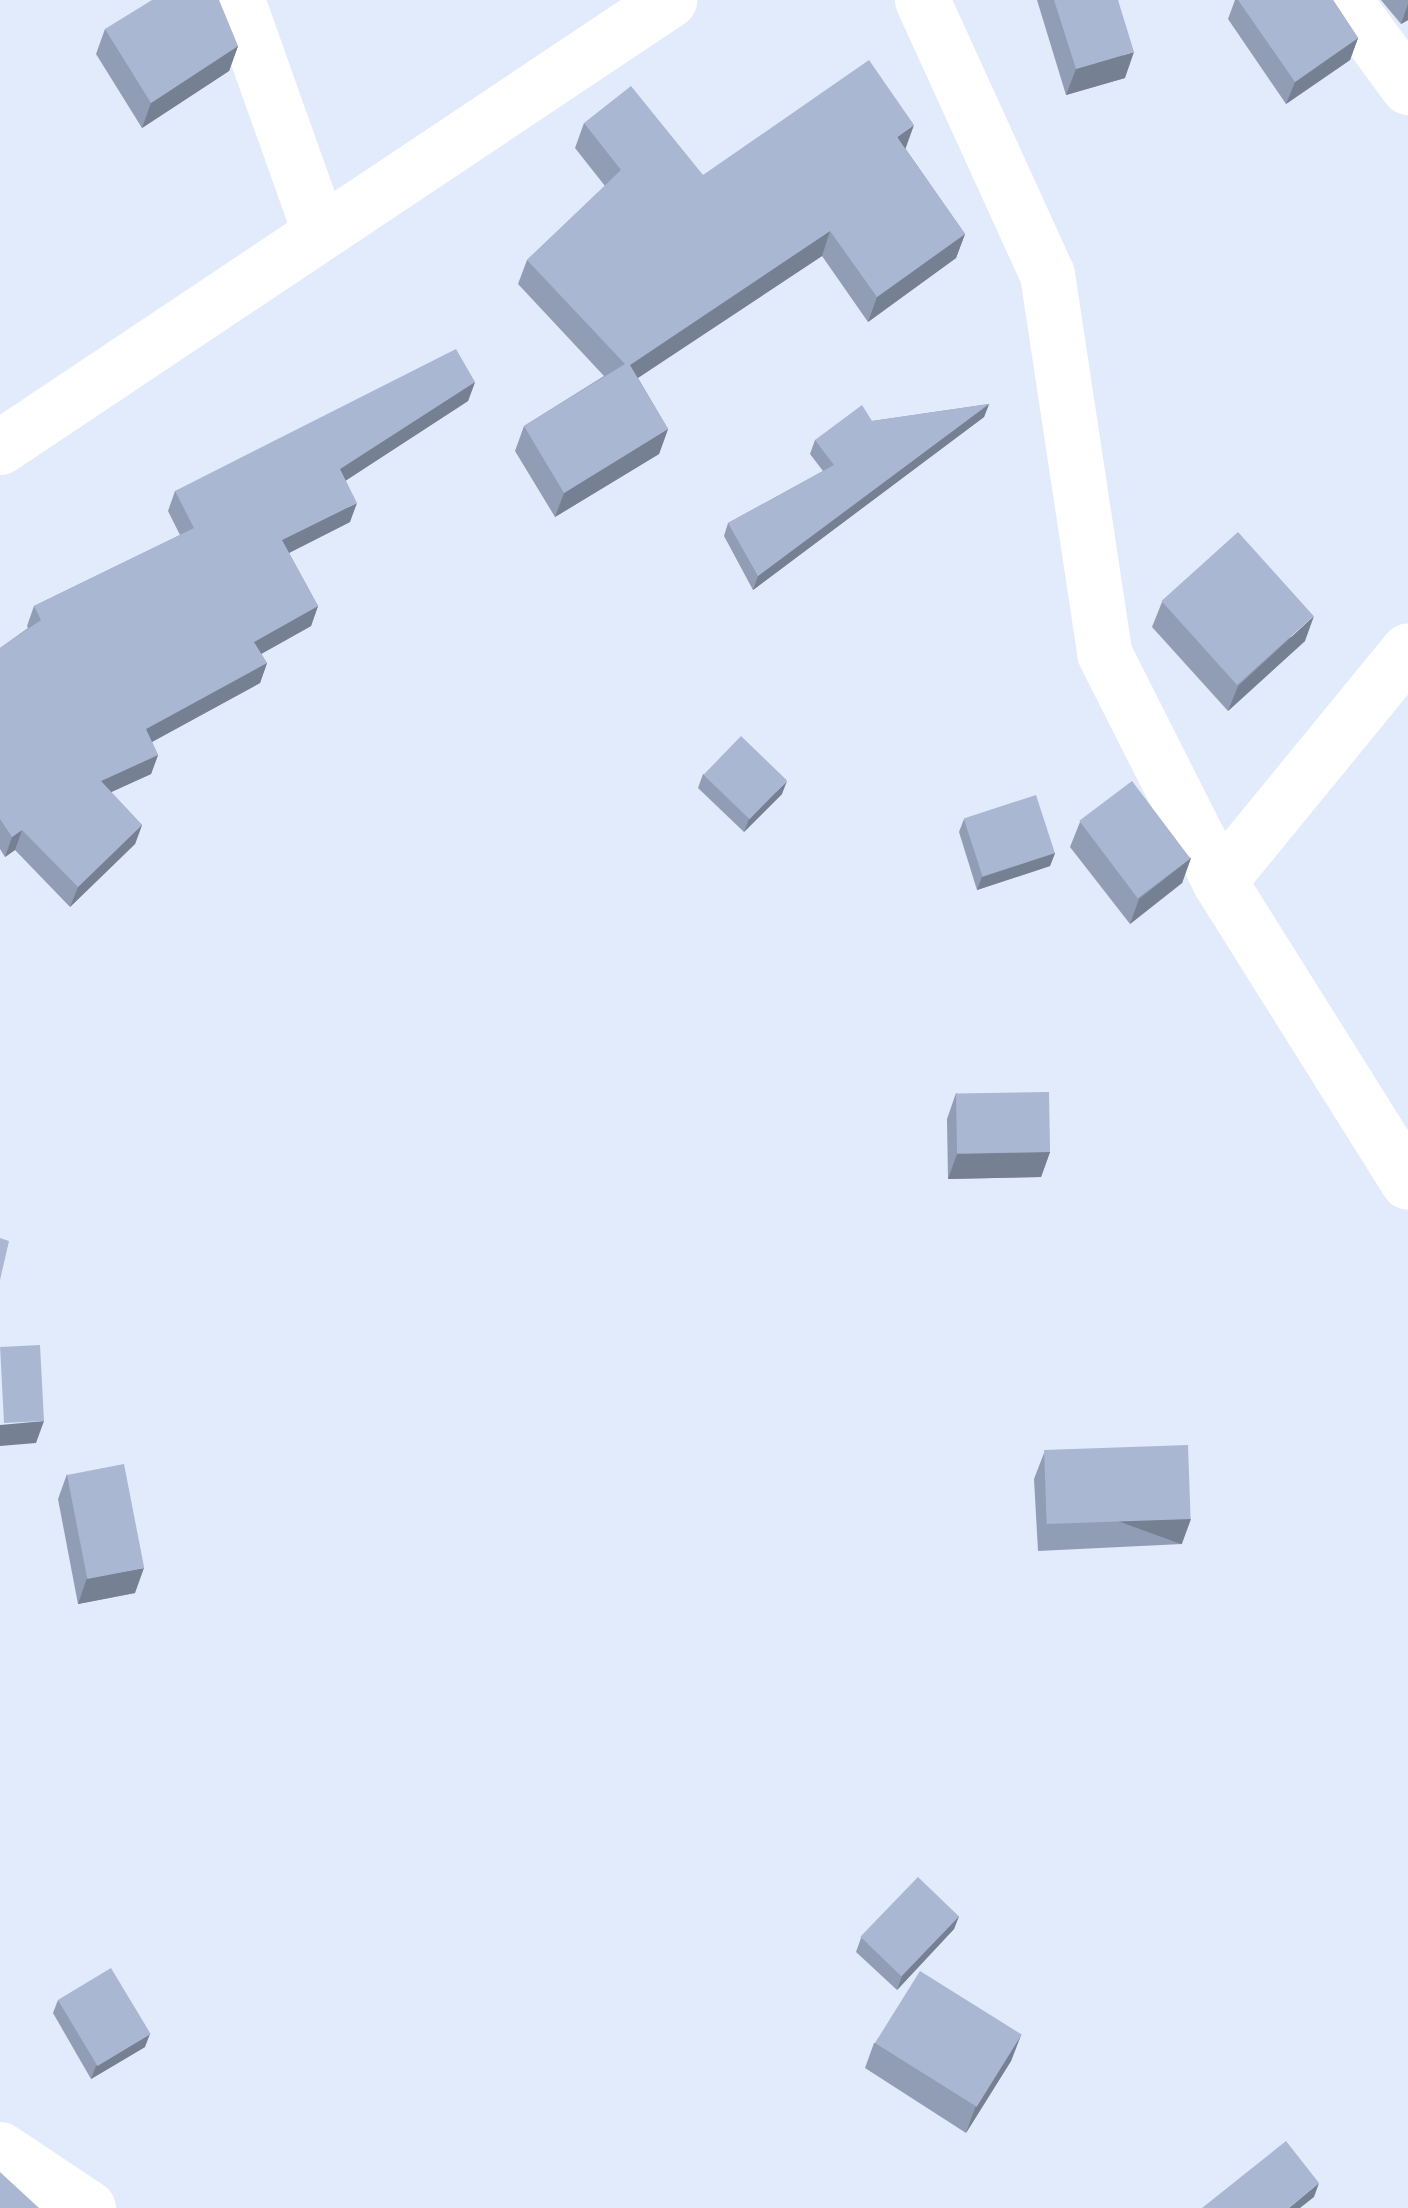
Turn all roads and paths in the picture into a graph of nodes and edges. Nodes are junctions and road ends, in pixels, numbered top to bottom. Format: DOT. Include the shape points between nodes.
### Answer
graph roads {
  1 [pos="237,0"];
  2 [pos="668,0"];
  3 [pos="922,0"];
  4 [pos="1344,0"];
  5 [pos="1408,87"];
  6 [pos="320,233"];
  7 [pos="7,446"];
  8 [pos="1408,650"];
  9 [pos="1219,881"];
  10 [pos="1408,1182"];
  11 [pos="0,2149"];
  12 [pos="88,2208"];
  1 -- 6 [label="street"];
  2 -- 6 [label="street"];
  3 -- 9 [label="street" via="1047,274 1104,653"];
  4 -- 5 [label="street"];
  6 -- 7 [label="street"];
  8 -- 9 [label="street"];
  9 -- 10 [label="street"];
  11 -- 12 [label="street"];
}
